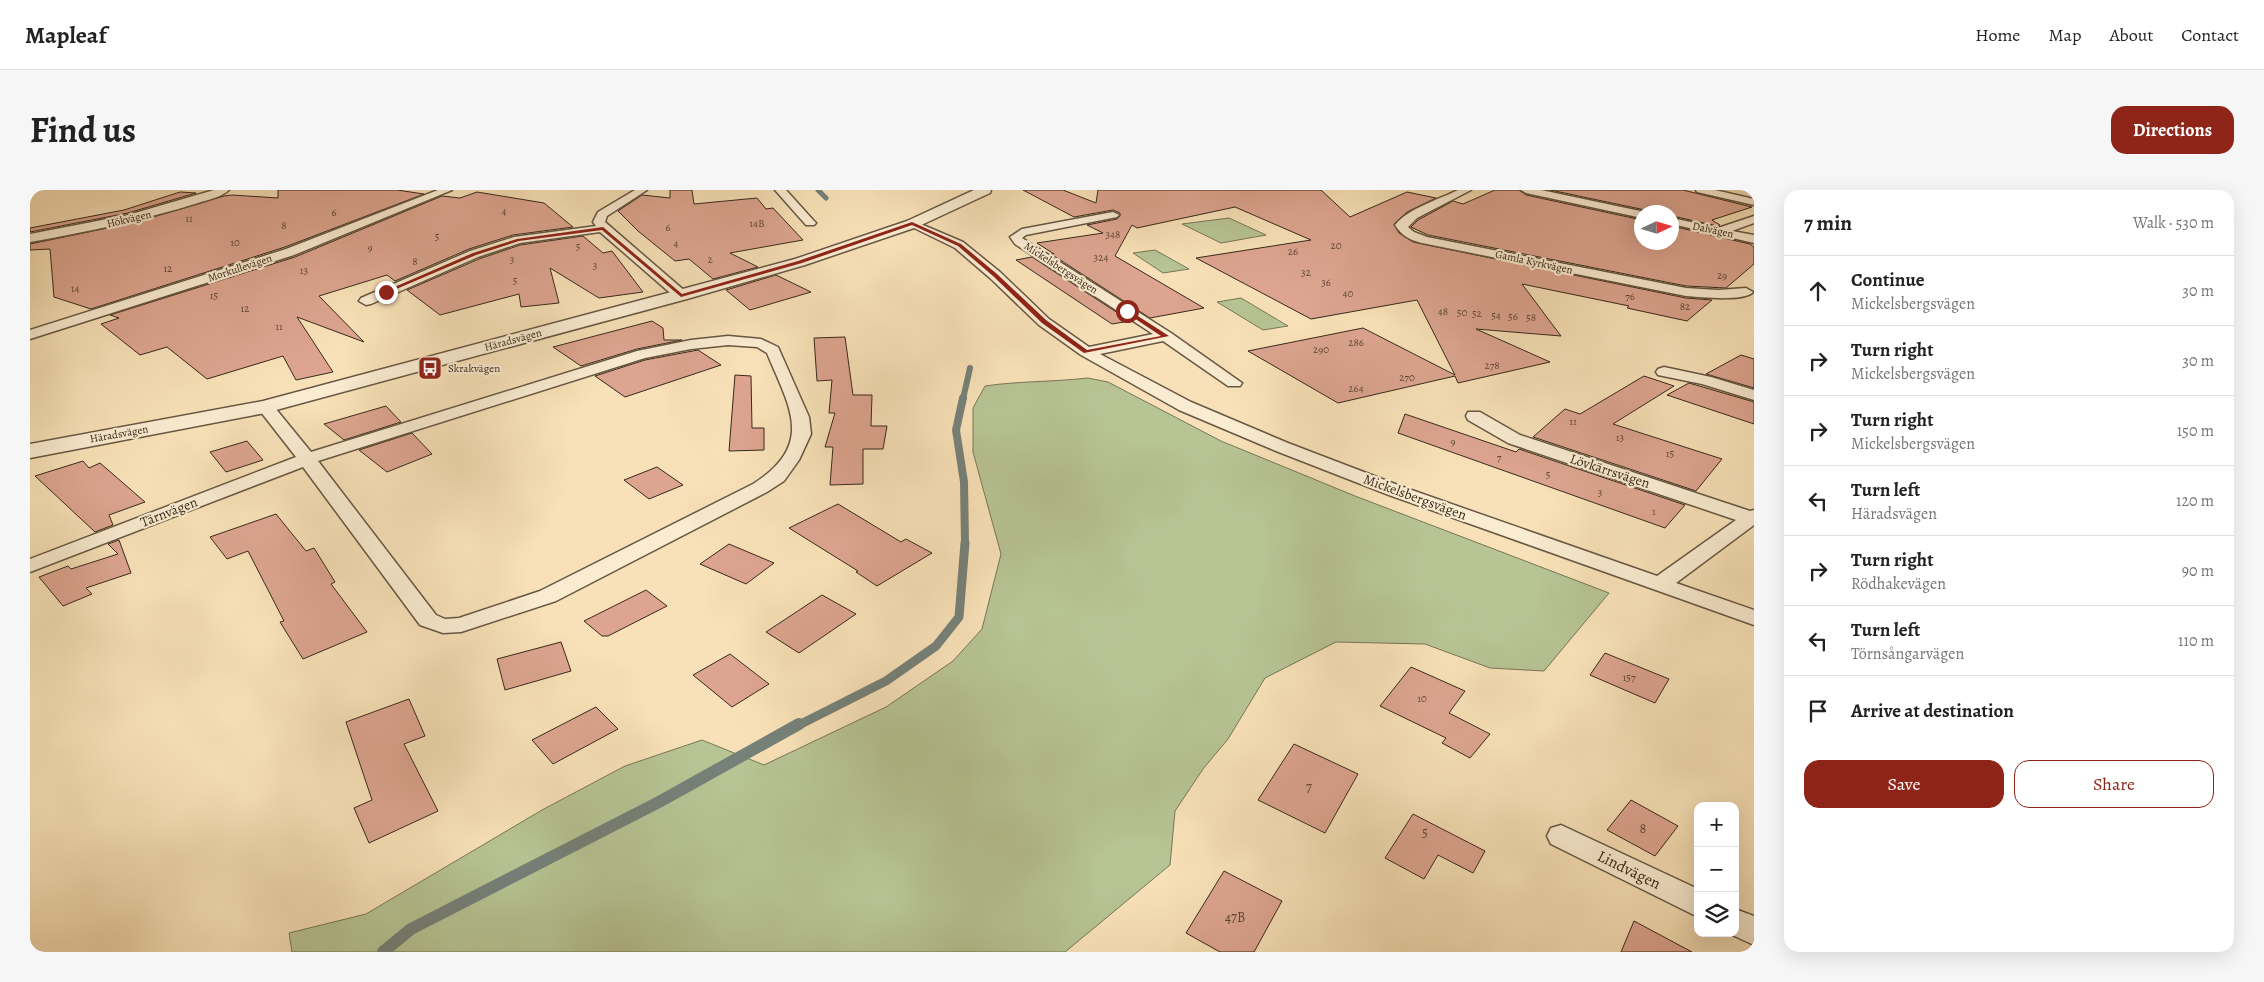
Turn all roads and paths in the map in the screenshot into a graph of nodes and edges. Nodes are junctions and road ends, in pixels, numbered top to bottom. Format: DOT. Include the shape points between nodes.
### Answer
graph roads {
  1 [pos="224,190"];
  2 [pos="446,190"];
  3 [pos="642,190"];
  4 [pos="780,190"];
  5 [pos="985,190"];
  6 [pos="1466,190"];
  7 [pos="1526,190"];
  8 [pos="1701,190"];
  9 [pos="1754,202"];
  10 [pos="1634,213"];
  11 [pos="1113,215"];
  12 [pos="1754,220"];
  13 [pos="1679,222"];
  14 [pos="810,223"];
  15 [pos="912,224"];
  16 [pos="603,228"];
  17 [pos="1719,231"];
  18 [pos="30,238"];
  19 [pos="1754,239"];
  20 [pos="1746,292"];
  21 [pos="681,295"];
  22 [pos="366,301"];
  23 [pos="30,335"];
  24 [pos="1166,336"];
  25 [pos="1086,352"];
  26 [pos="1664,372"];
  27 [pos="1234,383"];
  28 [pos="1754,395"];
  29 [pos="264,407"];
  30 [pos="1474,416"];
  31 [pos="30,451"];
  32 [pos="307,459"];
  33 [pos="1752,517"];
  34 [pos="30,566"];
  35 [pos="1659,585"];
  36 [pos="1754,618"];
  37 [pos="1561,836"];
  38 [pos="1694,902"];
  39 [pos="1739,924"];
  40 [pos="1754,932"];
  1 -- 18 [label="street, Hökvägen" via="183,206 135,219"];
  2 -- 23 [label="street, Morkullevägen" via="309,246"];
  3 -- 16 [label="street" via="602,214 599,222"];
  4 -- 14 [label="street"];
  5 -- 15 [label="street, Häradsvägen"];
  6 -- 20 [label="street, Gamla Kyrkvägen" via="1413,216 1401,225 1403,229 1431,241 1678,290 1718,294"];
  7 -- 10 [label="street"];
  8 -- 9 [label="street"];
  11 -- 24 [label="street, Mickelsbergsvägen" via="1022,232 1016,237"];
  12 -- 17 [label="street"];
  13 -- 17 [label="street, Dalvägen"];
  15 -- 21 [label="street, Häradsvägen" via="800,262"];
  15 -- 25 [label="street, Mickelsbergsvägen" via="959,245 1044,322"];
  16 -- 21 [label="street"];
  16 -- 22 [label="street" via="518,240 474,254"];
  17 -- 19 [label="street, Dalvägen"];
  21 -- 29 [label="street, Häradsvägen"];
  24 -- 25 [label="street"];
  24 -- 27 [label="street, Mickelsbergsvägen"];
  25 -- 35 [label="street, Mickelsbergsvägen" via="1185,406 1282,447"];
  26 -- 28 [label="street"];
  29 -- 31 [label="street, Häradsvägen"];
  29 -- 32 [label="street"];
  30 -- 33 [label="street, Lövkärrsvägen" via="1514,439"];
  32 -- 32 [label="street" via="428,620 443,626 460,624 548,596 760,488 777,477 790,460 802,434 802,417 773,350 755,341 728,341 642,354"];
  32 -- 34 [label="street, Tärnvägen"];
  33 -- 35 [label="street, Lövkärrsvägen"];
  35 -- 36 [label="street, Mickelsbergsvägen"];
  37 -- 38 [label="street, Lindvägen"];
  39 -- 40 [label="street"];
}
